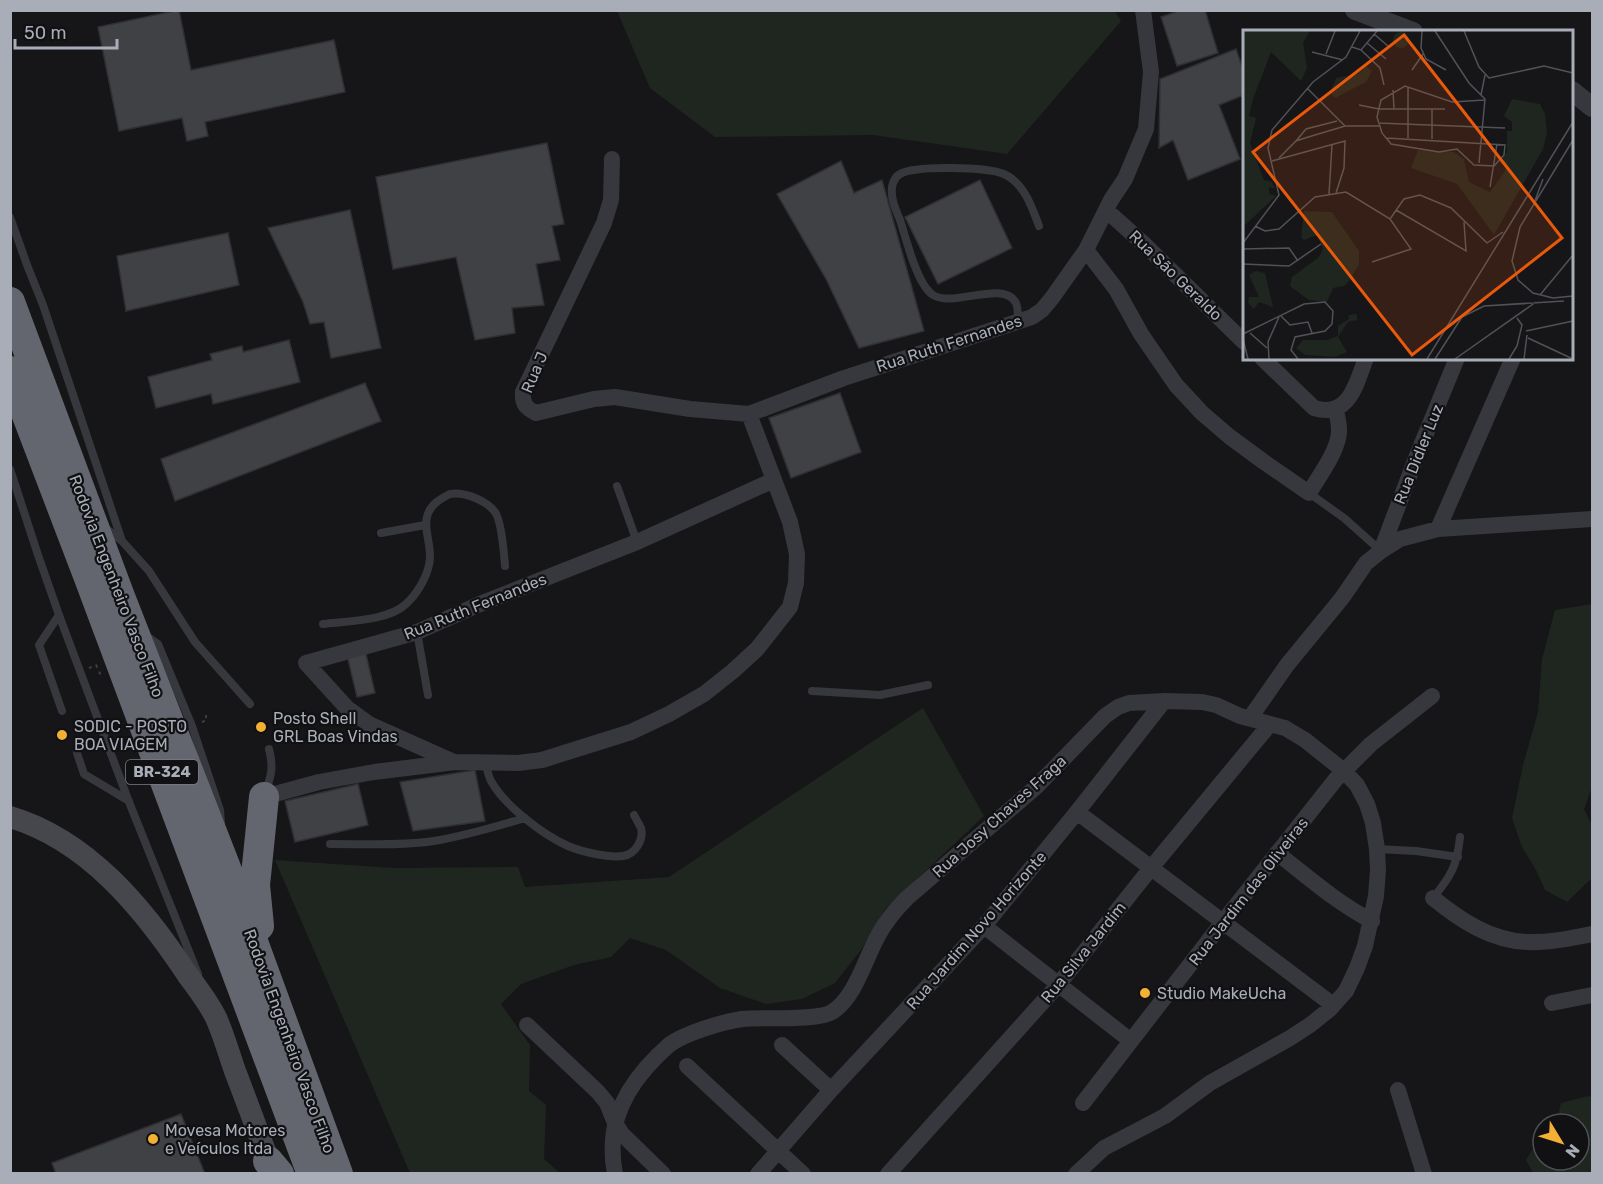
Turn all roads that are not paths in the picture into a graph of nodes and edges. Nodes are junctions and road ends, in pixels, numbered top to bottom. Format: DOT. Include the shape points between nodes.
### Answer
graph roads {
  1 [pos="1143,10"];
  2 [pos="1355,10"];
  3 [pos="1408,30"];
  4 [pos="1573,92"];
  5 [pos="1593,107"];
  6 [pos="612,159"];
  7 [pos="1106,210"];
  8 [pos="10,218"];
  9 [pos="1039,226"];
  10 [pos="1086,250"];
  11 [pos="10,303"];
  12 [pos="1018,321"];
  13 [pos="1243,340"];
  14 [pos="1264,360"];
  15 [pos="1365,360"];
  16 [pos="1455,360"];
  17 [pos="1512,360"];
  18 [pos="10,371"];
  19 [pos="1336,410"];
  20 [pos="749,414"];
  21 [pos="10,469"];
  22 [pos="774,480"];
  23 [pos="616,486"];
  24 [pos="1309,493"];
  25 [pos="91,518"];
  26 [pos="1593,519"];
  27 [pos="425,525"];
  28 [pos="1438,528"];
  29 [pos="381,533"];
  30 [pos="122,541"];
  31 [pos="637,542"];
  32 [pos="1381,551"];
  33 [pos="505,566"];
  34 [pos="59,615"];
  35 [pos="322,624"];
  36 [pos="417,632"];
  37 [pos="928,684"];
  38 [pos="812,691"];
  39 [pos="428,695"];
  40 [pos="1432,696"];
  41 [pos="1164,701"];
  42 [pos="250,704"];
  43 [pos="62,711"];
  44 [pos="1250,718"];
  45 [pos="1270,724"];
  46 [pos="269,750"];
  47 [pos="76,753"];
  48 [pos="454,762"];
  49 [pos="486,763"];
  50 [pos="1344,771"];
  51 [pos="264,797"];
  52 [pos="129,802"];
  53 [pos="1077,812"];
  54 [pos="634,815"];
  55 [pos="10,818"];
  56 [pos="525,818"];
  57 [pos="1460,837"];
  58 [pos="330,844"];
  59 [pos="1377,849"];
  60 [pos="1277,853"];
  61 [pos="1458,857"];
  62 [pos="1151,868"];
  63 [pos="1432,898"];
  64 [pos="1372,921"];
  65 [pos="1223,922"];
  66 [pos="984,926"];
  67 [pos="1593,934"];
  68 [pos="1058,985"];
  69 [pos="272,991"];
  70 [pos="1593,996"];
  71 [pos="1552,1003"];
  72 [pos="1333,1005"];
  73 [pos="216,1018"];
  74 [pos="527,1025"];
  75 [pos="1131,1041"];
  76 [pos="782,1045"];
  77 [pos="687,1066"];
  78 [pos="831,1090"];
  79 [pos="1398,1090"];
  80 [pos="1083,1103"];
  81 [pos="615,1123"];
  82 [pos="778,1152"];
  83 [pos="273,1169"];
  84 [pos="312,1173"];
  85 [pos="339,1173"];
  86 [pos="615,1173"];
  87 [pos="663,1173"];
  88 [pos="758,1173"];
  89 [pos="803,1173"];
  90 [pos="888,1173"];
  91 [pos="1076,1173"];
  92 [pos="1424,1173"];
  1 -- 7 [label="street, Rua Ruth Fernandes" via="1151,72 1146,129"];
  2 -- 3 [label="street"];
  4 -- 5 [label="street"];
  6 -- 20 [label="street, Rua J" via="611,200 604,223 523,392 526,407 536,413 615,397"];
  7 -- 10 [label="street, Rua Ruth Fernandes"];
  7 -- 13 [label="street, Rua São Geraldo"];
  8 -- 30 [label="lane, Rodovia Engenheiro Vasco Filho" via="44,304"];
  9 -- 12 [label="lane" via="1022,190 1004,174 920,168 901,173 892,185 911,257 933,296 1002,294 1017,303"];
  10 -- 12 [label="street, Rua Ruth Fernandes" via="1042,310"];
  10 -- 24 [label="street" via="1116,289 1176,385 1230,437"];
  11 -- 25 [label="highway, Rodovia Engenheiro Vasco Filho / BR-324"];
  12 -- 20 [label="street, Rua Ruth Fernandes"];
  14 -- 19 [label="street" via="1314,408"];
  15 -- 19 [label="street" via="1353,392"];
  16 -- 32 [label="street, Rua Didler Luz"];
  17 -- 28 [label="street"];
  18 -- 84 [label="highway, Rodovia Engenheiro Vasco Filho / BR-324"];
  19 -- 24 [label="street" via="1336,442"];
  20 -- 22 [label="street, Rua Ruth Fernandes"];
  21 -- 34 [label="lane"];
  22 -- 31 [label="street, Rua Ruth Fernandes"];
  22 -- 49 [label="street, Rua Ruth Fernandes" via="795,543 796,583 790,607 757,649 704,694 631,732 542,760"];
  23 -- 31 [label="lane"];
  24 -- 32 [label="lane"];
  25 -- 30 [label="lane"];
  25 -- 69 [label="highway, Rodovia Engenheiro Vasco Filho / BR-324"];
  26 -- 28 [label="street"];
  27 -- 29 [label="lane"];
  27 -- 33 [label="lane" via="432,508 450,494 468,495 484,502 496,513"];
  27 -- 35 [label="lane" via="430,564 420,588 405,605 389,614"];
  28 -- 32 [label="street" via="1400,539"];
  30 -- 42 [label="lane" via="149,571 195,642"];
  31 -- 36 [label="street, Rua Ruth Fernandes"];
  32 -- 44 [label="street" via="1366,563"];
  34 -- 43 [label="lane" via="39,645"];
  34 -- 52 [label="lane"];
  36 -- 39 [label="lane"];
  36 -- 48 [label="street, Rua Ruth Fernandes" via="306,663 347,708 369,724"];
  37 -- 38 [label="lane" via="879,695"];
  40 -- 50 [label="street, Rua Jardim das Oliveiras" via="1371,744"];
  41 -- 44 [label="street, Rua Josy Chaves Fraga" via="1202,702"];
  41 -- 53 [label="street, Rua Jardim Novo Horizonte"];
  41 -- 81 [label="street, Rua Josy Chaves Fraga" via="1129,703 1105,716 1036,787 907,898 886,922 850,994 838,1008 816,1016 740,1019 694,1032 670,1045 637,1080 624,1098"];
  44 -- 45 [label="street, Rua Josy Chaves Fraga"];
  45 -- 50 [label="street, Rua Josy Chaves Fraga" via="1305,740"];
  45 -- 62 [label="street, Rua Silva Jardim"];
  46 -- 51 [label="lane" via="272,775"];
  47 -- 52 [label="lane" via="84,774"];
  48 -- 49 [label="street, Rua Ruth Fernandes"];
  48 -- 51 [label="street, Rua Ruth Fernandes" via="374,772"];
  49 -- 56 [label="lane" via="500,794"];
  50 -- 59 [label="street, Rua Josy Chaves Fraga" via="1367,804"];
  50 -- 60 [label="street, Rua Jardim das Oliveiras"];
  51 -- 69 [label="highway" via="255,885 260,945"];
  52 -- 73 [label="lane"];
  53 -- 62 [label="street"];
  53 -- 66 [label="street, Rua Jardim Novo Horizonte"];
  54 -- 56 [label="lane" via="641,828 641,840 625,856 571,848"];
  55 -- 73 [label="main road" via="53,835 105,874 152,926"];
  56 -- 58 [label="lane" via="431,842"];
  57 -- 61 [label="lane"];
  59 -- 61 [label="lane"];
  59 -- 64 [label="street, Rua Josy Chaves Fraga"];
  60 -- 64 [label="street"];
  60 -- 65 [label="street, Rua Jardim das Oliveiras"];
  61 -- 63 [label="lane" via="1451,874"];
  62 -- 65 [label="street"];
  62 -- 68 [label="street, Rua Silva Jardim"];
  63 -- 67 [label="street" via="1477,929 1514,941 1529,943"];
  64 -- 72 [label="street, Rua Josy Chaves Fraga" via="1357,969 1346,991"];
  65 -- 72 [label="street"];
  65 -- 75 [label="street, Rua Jardim das Oliveiras"];
  66 -- 68 [label="street"];
  66 -- 78 [label="street, Rua Jardim Novo Horizonte"];
  68 -- 75 [label="street"];
  68 -- 90 [label="street, Rua Silva Jardim"];
  69 -- 85 [label="highway, Rodovia Engenheiro Vasco Filho / BR-324"];
  70 -- 71 [label="street"];
  72 -- 91 [label="street, Rua Josy Chaves Fraga" via="1290,1038 1104,1148"];
  73 -- 83 [label="main road"];
  74 -- 81 [label="street" via="598,1092"];
  75 -- 80 [label="street, Rua Jardim das Oliveiras"];
  76 -- 78 [label="street"];
  77 -- 82 [label="street"];
  78 -- 82 [label="street, Rua Jardim Novo Horizonte"];
  79 -- 92 [label="street"];
  81 -- 86 [label="street"];
  81 -- 87 [label="street"];
  82 -- 88 [label="street, Rua Jardim Novo Horizonte"];
  82 -- 89 [label="street"];
}
